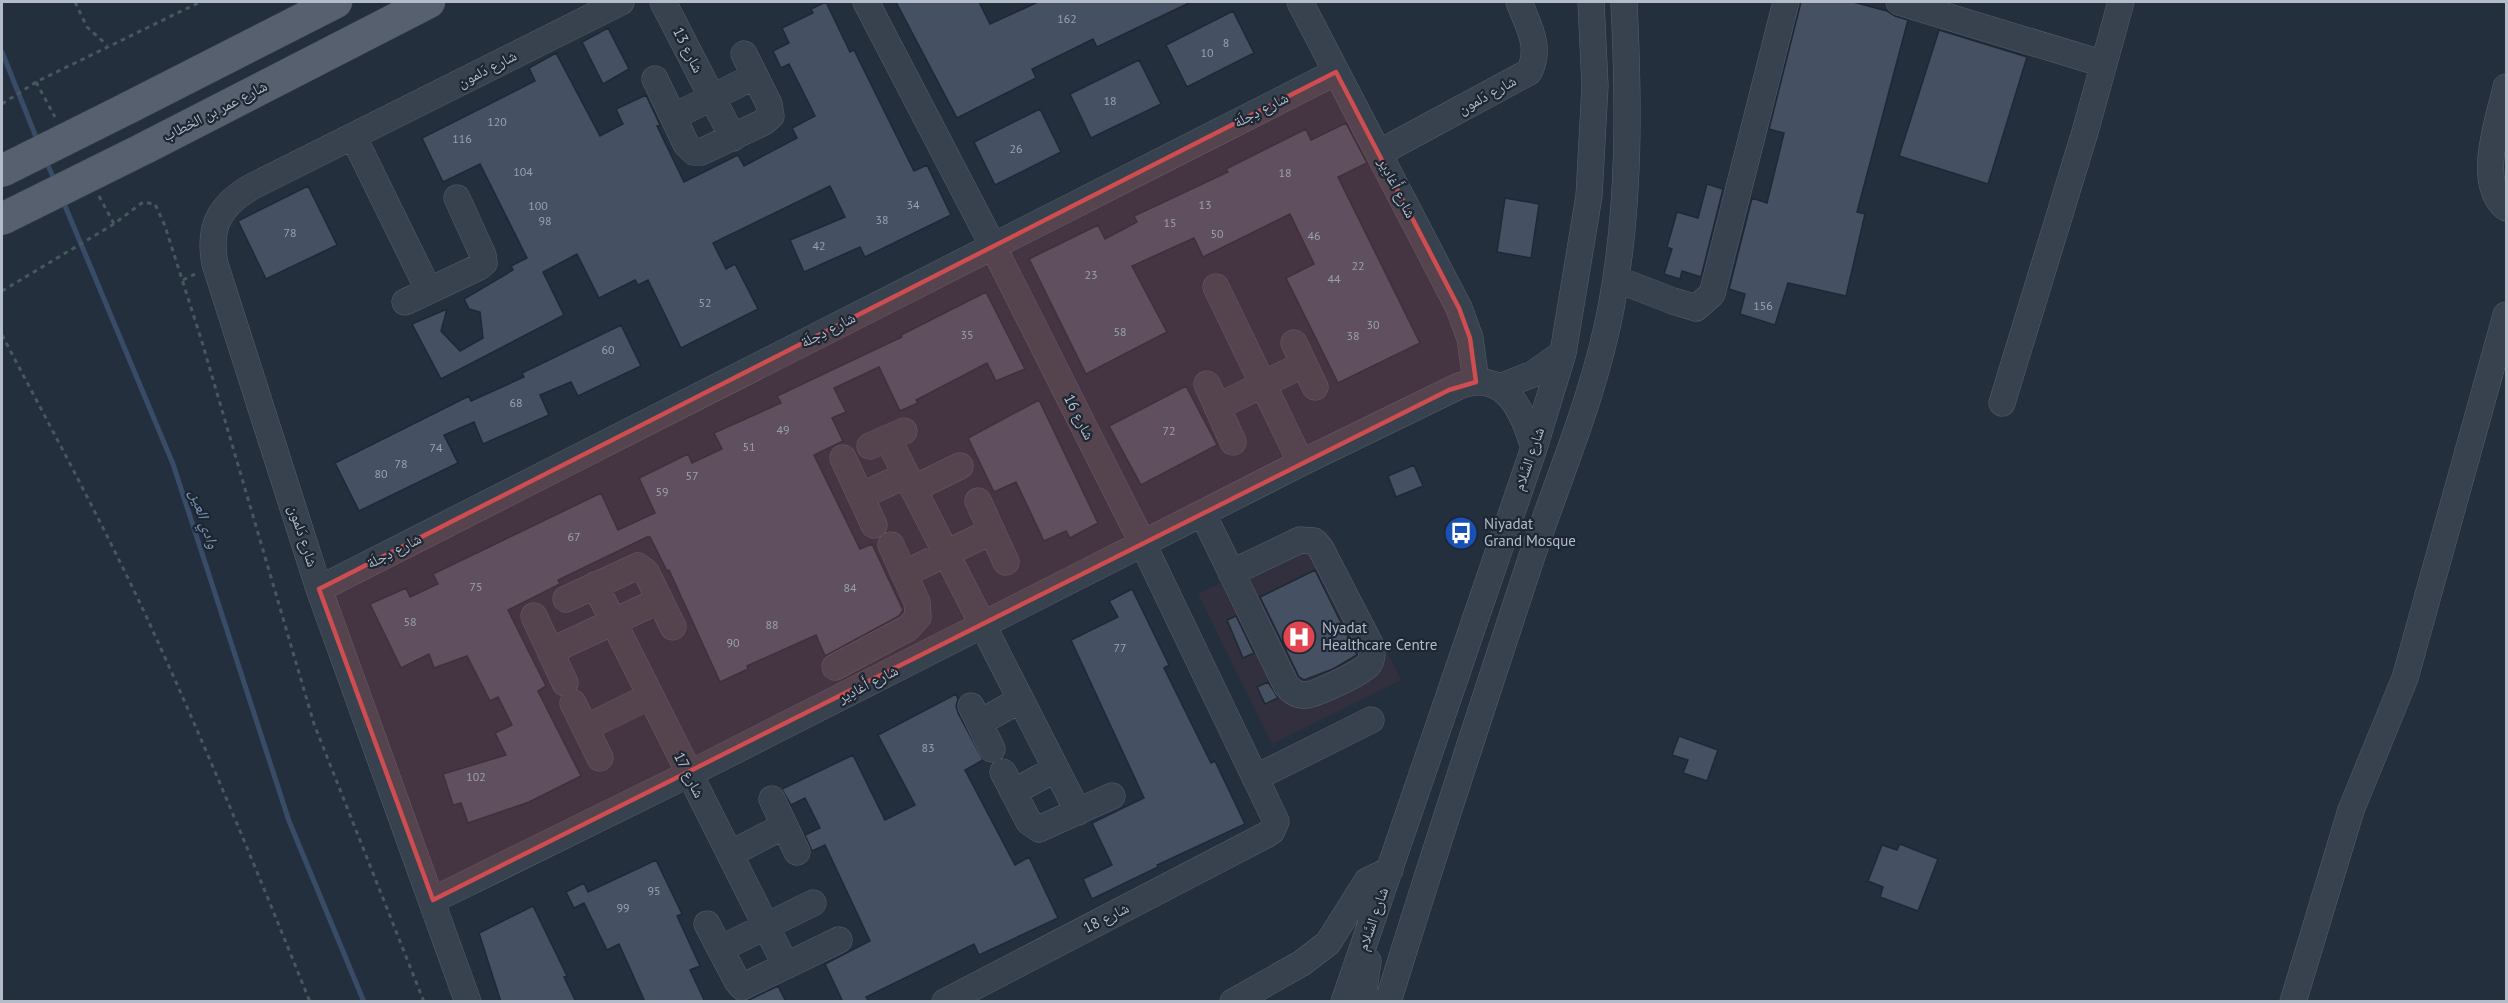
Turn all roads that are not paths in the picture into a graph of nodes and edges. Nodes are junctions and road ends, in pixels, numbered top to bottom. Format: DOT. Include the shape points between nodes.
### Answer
graph roads {
  1 [pos="336,2"];
  2 [pos="429,2"];
  3 [pos="621,2"];
  4 [pos="663,2"];
  5 [pos="866,2"];
  6 [pos="1300,2"];
  7 [pos="1518,2"];
  8 [pos="1591,2"];
  9 [pos="1624,2"];
  10 [pos="1786,2"];
  11 [pos="1899,2"];
  12 [pos="2121,2"];
  13 [pos="2104,64"];
  14 [pos="1336,72"];
  15 [pos="655,79"];
  16 [pos="2506,87"];
  17 [pos="712,98"];
  18 [pos="673,117"];
  19 [pos="353,136"];
  20 [pos="733,138"];
  21 [pos="1379,153"];
  22 [pos="2,171"];
  23 [pos="457,198"];
  24 [pos="2506,208"];
  25 [pos="2,219"];
  26 [pos="993,246"];
  27 [pos="1616,279"];
  28 [pos="1215,288"];
  29 [pos="429,291"];
  30 [pos="405,302"];
  31 [pos="2506,315"];
  32 [pos="1563,353"];
  33 [pos="1207,384"];
  34 [pos="1263,384"];
  35 [pos="1488,384"];
  36 [pos="1315,387"];
  37 [pos="2002,403"];
  38 [pos="1217,407"];
  39 [pos="887,439"];
  40 [pos="1233,442"];
  41 [pos="1534,448"];
  42 [pos="843,458"];
  43 [pos="1301,463"];
  44 [pos="909,482"];
  45 [pos="861,496"];
  46 [pos="1203,514"];
  47 [pos="874,525"];
  48 [pos="992,531"];
  49 [pos="1143,544"];
  50 [pos="891,545"];
  51 [pos="946,555"];
  52 [pos="1006,562"];
  53 [pos="1231,573"];
  54 [pos="904,574"];
  55 [pos="595,585"];
  56 [pos="319,589"];
  57 [pos="566,599"];
  58 [pos="660,600"];
  59 [pos="534,616"];
  60 [pos="613,622"];
  61 [pos="673,627"];
  62 [pos="982,627"];
  63 [pos="551,651"];
  64 [pos="835,667"];
  65 [pos="650,696"];
  66 [pos="1020,700"];
  67 [pos="1371,720"];
  68 [pos="585,728"];
  69 [pos="600,758"];
  70 [pos="1056,769"];
  71 [pos="1003,771"];
  72 [pos="689,774"];
  73 [pos="1255,778"];
  74 [pos="1112,796"];
  75 [pos="772,799"];
  76 [pos="1078,812"];
  77 [pos="784,826"];
  78 [pos="1266,835"];
  79 [pos="797,852"];
  80 [pos="729,854"];
  81 [pos="1390,870"];
  82 [pos="433,900"];
  83 [pos="813,903"];
  84 [pos="706,924"];
  85 [pos="766,926"];
  86 [pos="1367,937"];
  87 [pos="840,940"];
  88 [pos="720,949"];
  89 [pos="786,966"];
  90 [pos="1242,997"];
  91 [pos="468,1002"];
  92 [pos="945,1002"];
  93 [pos="1277,1002"];
  94 [pos="1344,1002"];
  95 [pos="1368,1002"];
  96 [pos="1388,1002"];
  97 [pos="2294,1002"];
  1 -- 22 [label="main road, bridge"];
  2 -- 25 [label="main road, شارع عمر بن الخطاب, bridge"];
  3 -- 19 [label="street, شارع دَلمون"];
  4 -- 17 [label="street, شارع 13"];
  5 -- 26 [label="street, شارع 16"];
  6 -- 14 [label="street, شارع أَغادِير"];
  7 -- 21 [label="street, شارع دَلمون" via="1535,46 1528,72"];
  8 -- 32 [label="street, شارع السَّلام" via="1595,86 1589,196"];
  9 -- 27 [label="street" via="1628,95 1625,195"];
  10 -- 27 [label="street" via="1712,294 1696,308"];
  11 -- 13 [label="street"];
  12 -- 13 [label="street"];
  13 -- 37 [label="street"];
  14 -- 21 [label="street, شارع أَغادِير"];
  14 -- 26 [label="street, شارع دِجلَة"];
  15 -- 18 [label="street"];
  16 -- 24 [label="street" via="2490,155 2492,185 2498,201"];
  17 -- 18 [label="street"];
  17 -- 20 [label="street, شارع 13"];
  17 -- 20 [label="street" via="750,65 771,116"];
  18 -- 20 [label="street" via="694,152"];
  19 -- 29 [label="street"];
  19 -- 56 [label="street, شارع دَلمون" via="236,196 214,226 211,243"];
  21 -- 35 [label="street, شارع أَغادِير" via="1463,316"];
  23 -- 29 [label="street" via="484,263"];
  26 -- 49 [label="street, شارع 16"];
  26 -- 56 [label="street, شارع دِجلَة"];
  27 -- 96 [label="street" via="1598,364 1578,429 1444,819"];
  28 -- 34 [label="street"];
  29 -- 30 [label="street"];
  31 -- 97 [label="street" via="2405,678 2351,810"];
  32 -- 35 [label="street, شارع أَغادِير" via="1533,374"];
  32 -- 41 [label="street, شارع السَّلام"];
  33 -- 38 [label="street"];
  34 -- 36 [label="street" via="1299,353"];
  34 -- 38 [label="street"];
  34 -- 43 [label="street"];
  35 -- 41 [label="street" via="1519,408"];
  35 -- 43 [label="street, شارع أَغادِير" via="1449,390"];
  38 -- 40 [label="street"];
  39 -- 44 [label="street"];
  41 -- 81 [label="street, شارع السَّلام"];
  42 -- 45 [label="street"];
  43 -- 46 [label="street, شارع أَغادِير"];
  44 -- 45 [label="street"];
  44 -- 48 [label="street" via="964,475"];
  44 -- 51 [label="street"];
  45 -- 47 [label="street"];
  46 -- 49 [label="street, شارع أَغادِير"];
  46 -- 53 [label="street"];
  48 -- 51 [label="street"];
  48 -- 52 [label="street"];
  49 -- 62 [label="street, شارع أَغادِير"];
  49 -- 73 [label="street, شارع 16"];
  50 -- 54 [label="street"];
  51 -- 54 [label="street"];
  51 -- 62 [label="street"];
  53 -- 53 [label="street" via="1290,690 1313,694 1368,666 1371,646 1322,549 1314,541 1300,540"];
  54 -- 64 [label="street" via="919,610 914,624"];
  55 -- 57 [label="street"];
  55 -- 58 [label="street" via="638,566 646,572"];
  55 -- 60 [label="street, شارع 17"];
  56 -- 82 [label="street, شارع دَلمون"];
  58 -- 60 [label="street"];
  58 -- 61 [label="street"];
  59 -- 63 [label="street"];
  60 -- 63 [label="street"];
  60 -- 65 [label="street, شارع 17"];
  62 -- 66 [label="street"];
  62 -- 72 [label="street, شارع أَغادِير"];
  63 -- 68 [label="street"];
  65 -- 68 [label="street"];
  65 -- 72 [label="street, شارع 17"];
  66 -- 70 [label="street"];
  66 -- 71 [label="street" via="975,715"];
  67 -- 73 [label="street"];
  68 -- 69 [label="street"];
  70 -- 71 [label="street"];
  70 -- 76 [label="street"];
  71 -- 76 [label="street" via="1029,822 1039,829"];
  72 -- 80 [label="street, شارع 17"];
  72 -- 82 [label="street, شارع أَغادِير"];
  73 -- 78 [label="street, شارع 16" via="1276,821"];
  74 -- 76 [label="street"];
  75 -- 77 [label="street"];
  77 -- 79 [label="street"];
  77 -- 80 [label="street"];
  78 -- 92 [label="street, شارع 18"];
  80 -- 85 [label="street, شارع 17"];
  81 -- 86 [label="street, شارع السَّلام"];
  81 -- 90 [label="street" via="1367,881 1328,943 1302,963"];
  82 -- 91 [label="street, شارع دَلمون"];
  83 -- 85 [label="street"];
  84 -- 88 [label="street"];
  85 -- 88 [label="street"];
  85 -- 89 [label="street, شارع 17"];
  86 -- 94 [label="street, شارع السَّلام"];
  86 -- 95 [label="street" via="1364,989"];
  87 -- 89 [label="street"];
  88 -- 89 [label="street" via="742,987"];
  90 -- 93 [label="street"];
}
